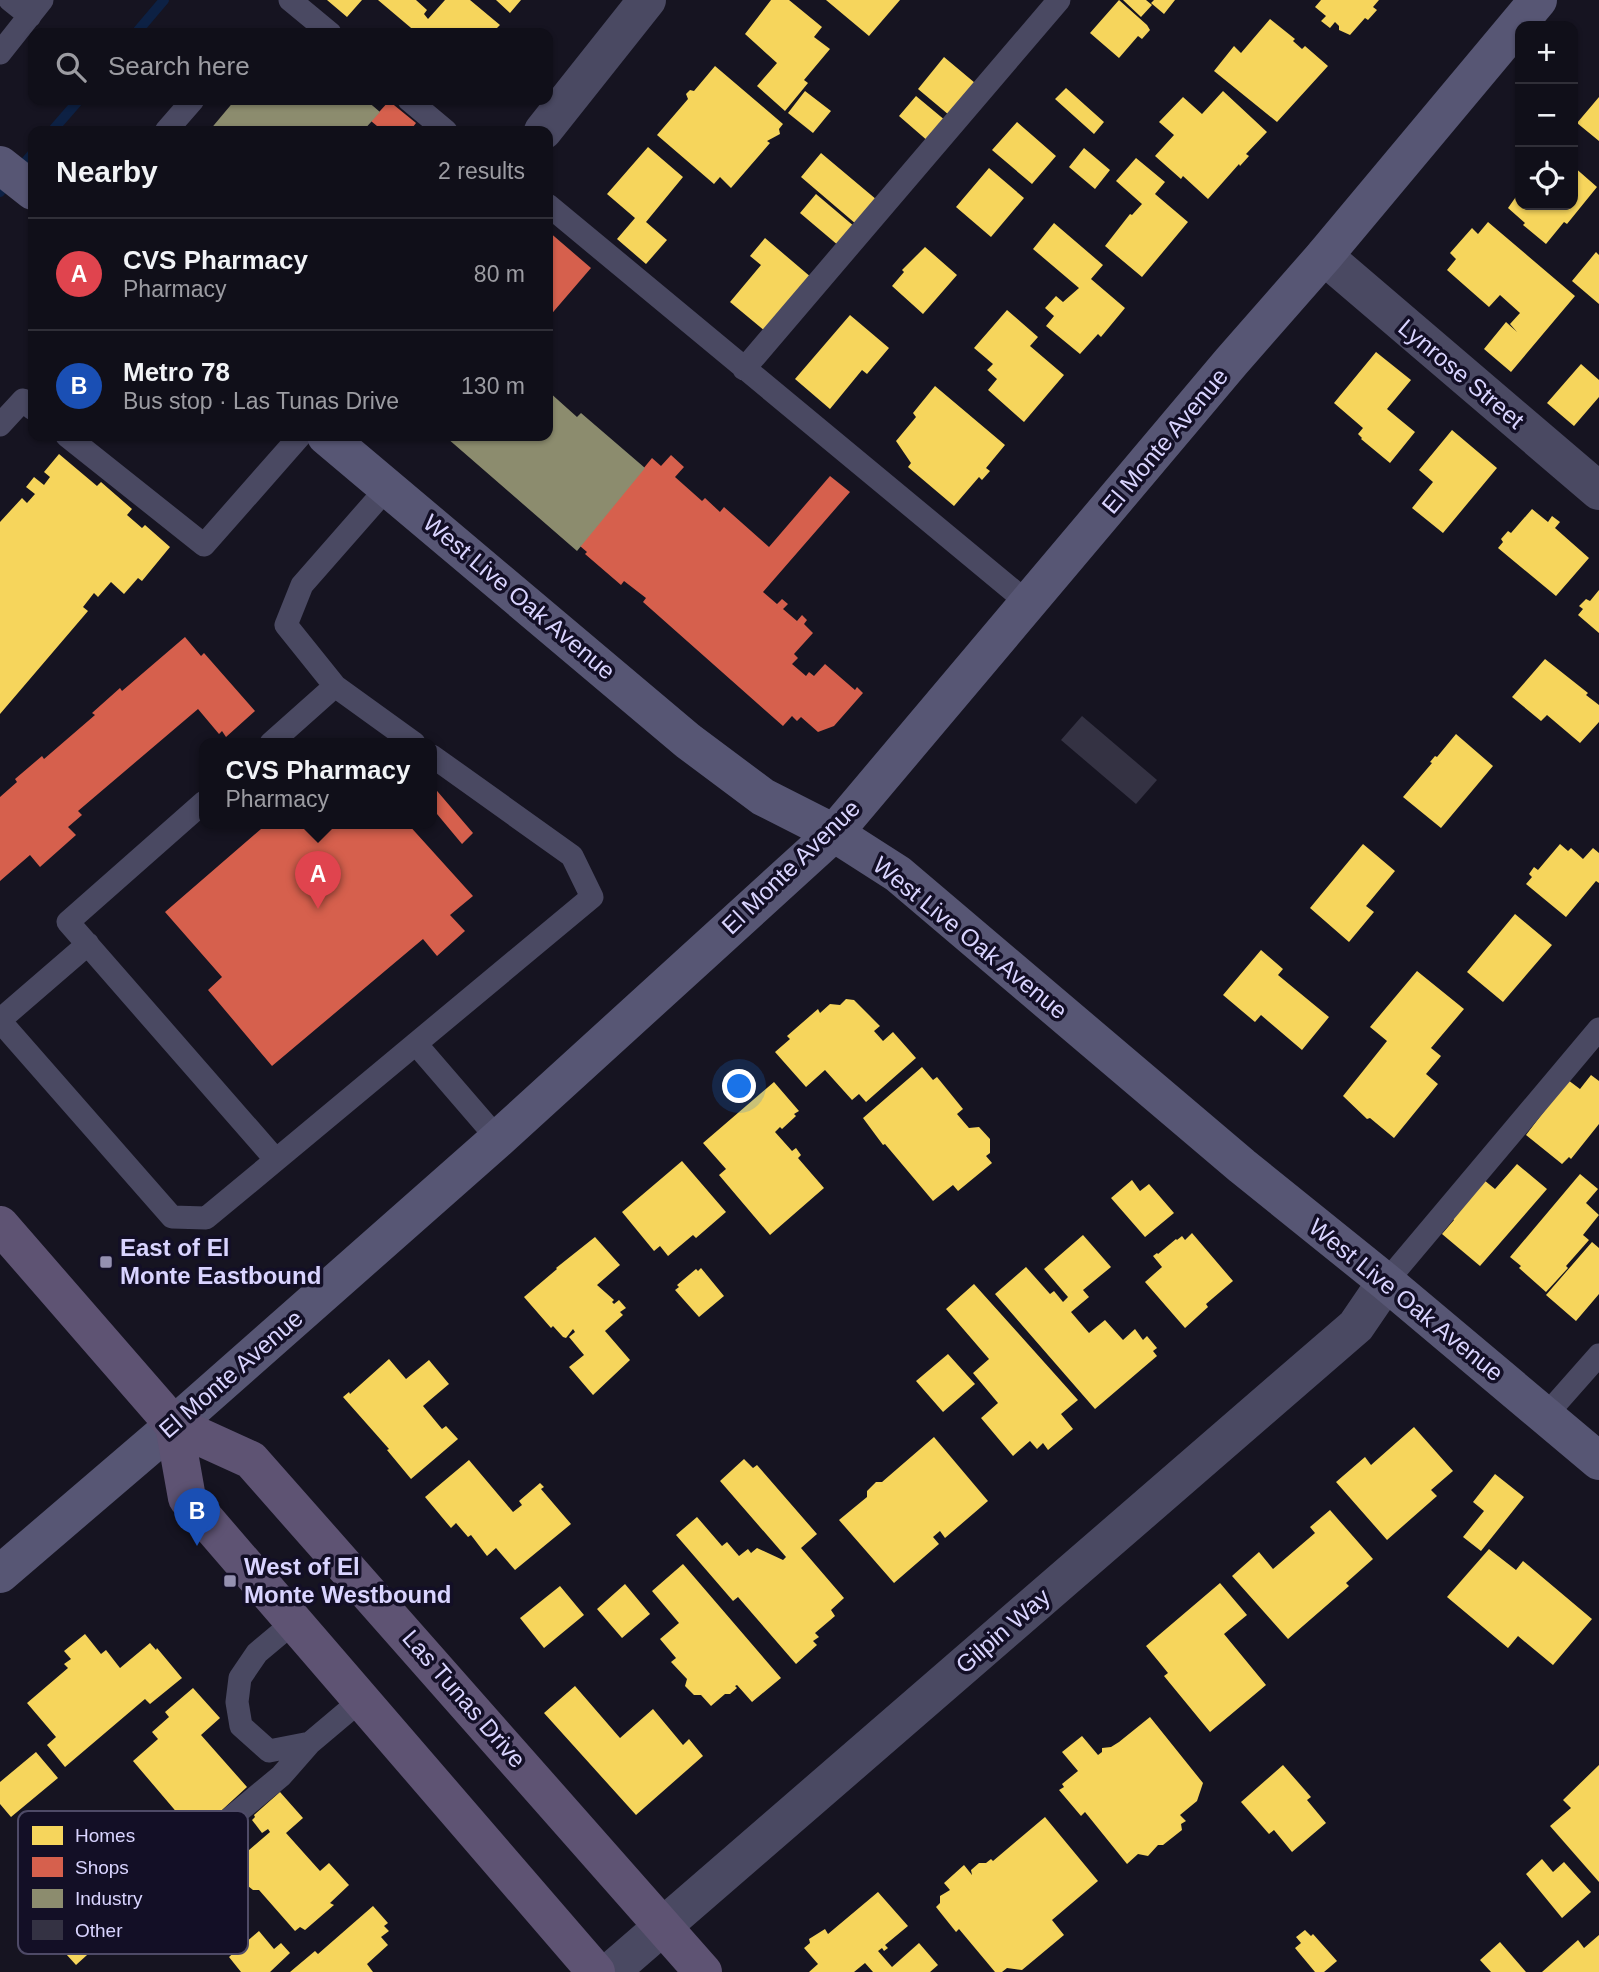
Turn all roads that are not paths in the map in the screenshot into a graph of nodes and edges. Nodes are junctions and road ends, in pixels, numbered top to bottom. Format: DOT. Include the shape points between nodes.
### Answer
graph roads {
  1 [pos="10,0"];
  2 [pos="290,0"];
  3 [pos="648,0"];
  4 [pos="1059,0"];
  5 [pos="1538,0"];
  6 [pos="36,8"];
  7 [pos="324,28"];
  8 [pos="0,52"];
  9 [pos="189,105"];
  10 [pos="415,105"];
  11 [pos="170,126"];
  12 [pos="440,126"];
  13 [pos="547,126"];
  14 [pos="0,165"];
  15 [pos="28,187"];
  16 [pos="553,209"];
  17 [pos="1324,256"];
  18 [pos="744,369"];
  19 [pos="28,404"];
  20 [pos="0,425"];
  21 [pos="73,441"];
  22 [pos="295,441"];
  23 [pos="332,441"];
  24 [pos="388,487"];
  25 [pos="1599,491"];
  26 [pos="1028,603"];
  27 [pos="335,686"];
  28 [pos="277,738"];
  29 [pos="407,738"];
  30 [pos="437,760"];
  31 [pos="199,806"];
  32 [pos="834,833"];
  33 [pos="88,944"];
  34 [pos="0,1020"];
  35 [pos="1599,1029"];
  36 [pos="416,1044"];
  37 [pos="498,1139"];
  38 [pos="276,1160"];
  39 [pos="0,1226"];
  40 [pos="1386,1282"];
  41 [pos="1599,1355"];
  42 [pos="1546,1415"];
  43 [pos="174,1425"];
  44 [pos="1599,1461"];
  45 [pos="0,1574"];
  46 [pos="294,1622"];
  47 [pos="361,1700"];
  48 [pos="310,1743"];
  49 [pos="239,1811"];
  50 [pos="663,1925"];
  51 [pos="596,1972"];
  52 [pos="610,1972"];
  53 [pos="703,1972"];
  1 -- 6 [label="lane"];
  2 -- 7 [label="lane"];
  3 -- 13 [label="street"];
  4 -- 18 [label="lane"];
  5 -- 17 [label="street, El Monte Avenue"];
  6 -- 8 [label="lane"];
  9 -- 11 [label="lane"];
  10 -- 12 [label="lane"];
  14 -- 15 [label="street"];
  16 -- 18 [label="lane"];
  17 -- 25 [label="street, Lynrose Street"];
  17 -- 26 [label="street, El Monte Avenue"];
  18 -- 26 [label="lane"];
  19 -- 20 [label="lane" via="23,400"];
  21 -- 22 [label="lane" via="204,545"];
  23 -- 24 [label="street, West Live Oak Avenue"];
  24 -- 27 [label="lane" via="302,585 286,625"];
  24 -- 32 [label="street, West Live Oak Avenue" via="688,741 763,797"];
  26 -- 32 [label="street, El Monte Avenue"];
  27 -- 28 [label="lane"];
  27 -- 29 [label="lane"];
  30 -- 36 [label="lane" via="572,856 592,897"];
  31 -- 33 [label="lane" via="68,922"];
  32 -- 37 [label="street, El Monte Avenue"];
  32 -- 40 [label="street, West Live Oak Avenue" via="898,874"];
  33 -- 34 [label="lane"];
  33 -- 38 [label="lane"];
  34 -- 38 [label="lane" via="172,1217 206,1218"];
  35 -- 40 [label="lane"];
  36 -- 37 [label="lane"];
  36 -- 38 [label="lane"];
  37 -- 43 [label="street, El Monte Avenue"];
  39 -- 43 [label="main road, Las Tunas Drive"];
  40 -- 42 [label="street, West Live Oak Avenue"];
  40 -- 50 [label="street, Gilpin Way" via="1356,1326"];
  41 -- 42 [label="lane"];
  42 -- 44 [label="street, West Live Oak Avenue"];
  43 -- 45 [label="street, El Monte Avenue"];
  43 -- 46 [label="main road" via="187,1498"];
  43 -- 50 [label="main road, Las Tunas Drive" via="251,1460"];
  46 -- 47 [label="main road"];
  46 -- 48 [label="lane" via="257,1653 240,1678 237,1702 241,1726 269,1751"];
  47 -- 48 [label="lane"];
  47 -- 51 [label="main road"];
  48 -- 49 [label="lane" via="281,1776"];
  50 -- 52 [label="street, Gilpin Way"];
  50 -- 53 [label="main road, Las Tunas Drive"];
}
